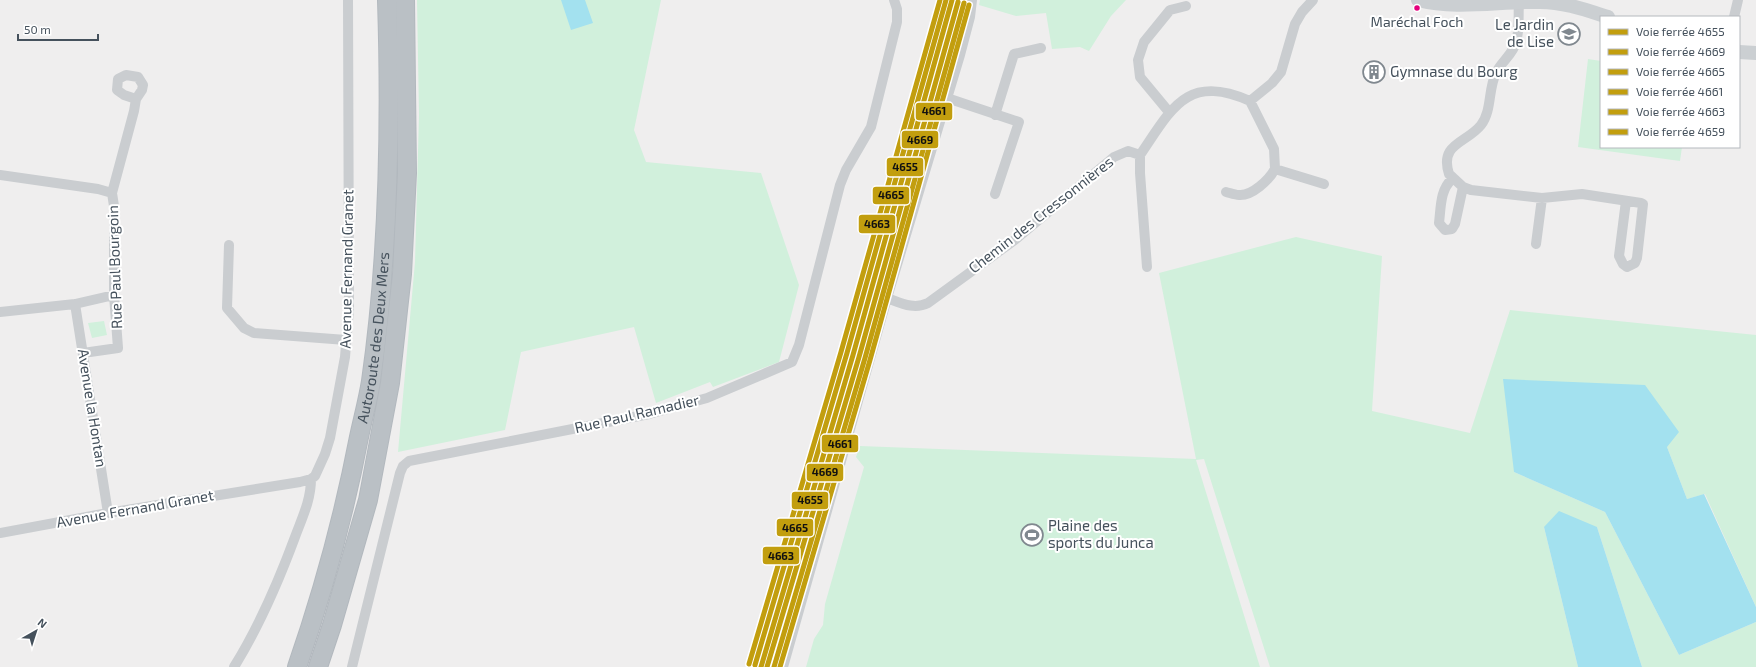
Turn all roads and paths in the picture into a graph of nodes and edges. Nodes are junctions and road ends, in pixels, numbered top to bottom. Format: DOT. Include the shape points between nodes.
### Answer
graph roads {
  1 [pos="348,0"];
  2 [pos="387,0"];
  3 [pos="406,0"];
  4 [pos="894,0"];
  5 [pos="972,0"];
  6 [pos="1313,0"];
  7 [pos="1418,0"];
  8 [pos="1738,0"];
  9 [pos="1442,2"];
  10 [pos="1519,2"];
  11 [pos="1186,6"];
  12 [pos="1605,16"];
  13 [pos="1734,16"];
  14 [pos="1041,48"];
  15 [pos="1740,52"];
  16 [pos="1756,53"];
  17 [pos="947,98"];
  18 [pos="136,99"];
  19 [pos="1250,101"];
  20 [pos="1169,112"];
  21 [pos="995,115"];
  22 [pos="1140,155"];
  23 [pos="1275,169"];
  24 [pos="0,175"];
  25 [pos="1452,178"];
  26 [pos="1324,184"];
  27 [pos="1463,187"];
  28 [pos="1226,192"];
  29 [pos="112,193"];
  30 [pos="995,194"];
  31 [pos="1542,198"];
  32 [pos="1626,201"];
  33 [pos="1536,244"];
  34 [pos="229,245"];
  35 [pos="1147,267"];
  36 [pos="114,295"];
  37 [pos="888,298"];
  38 [pos="75,304"];
  39 [pos="0,312"];
  40 [pos="346,340"];
  41 [pos="83,353"];
  42 [pos="311,479"];
  43 [pos="108,513"];
  44 [pos="0,533"];
  45 [pos="234,667"];
  46 [pos="297,667"];
  47 [pos="318,667"];
  48 [pos="352,667"];
  49 [pos="783,667"];
  1 -- 40 [label="street, Avenue Fernand Granet" via="349,301"];
  2 -- 46 [label="highway, Autoroute des Deux Mers" via="387,170 382,278 371,381 347,501"];
  3 -- 47 [label="highway, Autoroute des Deux Mers" via="406,180 402,274 390,383 368,500"];
  4 -- 48 [label="street, Rue Paul Ramadier" via="897,22 871,127 843,177 799,345 792,362 707,398 649,414 409,461 400,473"];
  5 -- 17 [label="street" via="970,17"];
  6 -- 19 [label="street" via="1295,24 1281,72"];
  7 -- 9 [label="main road"];
  8 -- 13 [label="street"];
  9 -- 10 [label="main road"];
  10 -- 12 [label="main road" via="1558,3"];
  10 -- 25 [label="street" via="1517,40 1496,74 1481,126 1457,143 1448,156 1448,169"];
  11 -- 20 [label="street" via="1170,10 1144,42 1138,60 1140,77"];
  14 -- 21 [label="street" via="1014,54"];
  15 -- 16 [label="main road"];
  17 -- 21 [label="street"];
  17 -- 37 [label="street"];
  18 -- 29 [label="street"];
  19 -- 20 [label="street" via="1225,92 1208,91 1186,98"];
  19 -- 23 [label="street" via="1274,149"];
  20 -- 22 [label="street"];
  21 -- 30 [label="street" via="1019,122"];
  22 -- 35 [label="street"];
  22 -- 37 [label="street, Chemin des Cressonnières" via="1128,151 1114,157 1016,239 928,303 917,307"];
  23 -- 26 [label="street"];
  23 -- 28 [label="street" via="1264,182 1245,194"];
  24 -- 29 [label="street, Rue Paul Bourgoin"];
  25 -- 27 [label="street"];
  25 -- 27 [label="street" via="1444,190 1439,222 1445,230 1452,229 1455,224"];
  27 -- 31 [label="street"];
  29 -- 36 [label="street, Rue Paul Bourgoin"];
  31 -- 32 [label="street" via="1582,194"];
  31 -- 33 [label="street"];
  32 -- 32 [label="street" via="1643,204 1637,258 1627,267 1619,256"];
  34 -- 40 [label="street" via="228,308 244,328 254,332"];
  36 -- 38 [label="street"];
  36 -- 41 [label="street, Rue Paul Bourgoin" via="118,348"];
  37 -- 49 [label="street"];
  38 -- 39 [label="street"];
  38 -- 41 [label="street, Avenue la Hontan"];
  40 -- 42 [label="street, Avenue Fernand Granet" via="330,438 322,464"];
  41 -- 43 [label="street, Avenue la Hontan"];
  42 -- 43 [label="street, Avenue Fernand Granet"];
  42 -- 45 [label="street" via="307,505 277,587"];
  43 -- 44 [label="street, Avenue Fernand Granet"];
}
